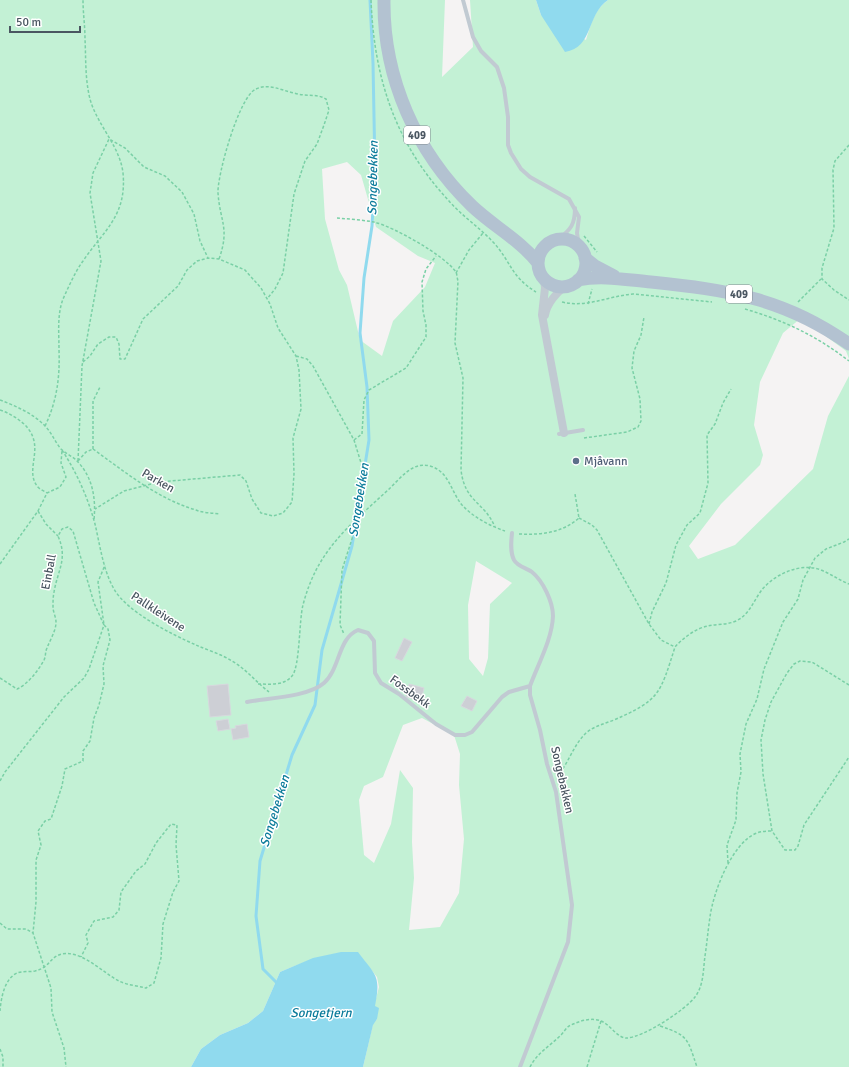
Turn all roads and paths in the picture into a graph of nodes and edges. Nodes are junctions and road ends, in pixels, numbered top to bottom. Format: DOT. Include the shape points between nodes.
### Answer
graph roads {
  1 [pos="83,0"];
  2 [pos="384,0"];
  3 [pos="463,0"];
  4 [pos="109,139"];
  5 [pos="849,145"];
  6 [pos="575,208"];
  7 [pos="337,218"];
  8 [pos="483,233"];
  9 [pos="512,237"];
  10 [pos="98,242"];
  11 [pos="553,242"];
  12 [pos="578,246"];
  13 [pos="436,256"];
  14 [pos="208,258"];
  15 [pos="585,258"];
  16 [pos="219,259"];
  17 [pos="538,263"];
  18 [pos="456,273"];
  19 [pos="544,278"];
  20 [pos="618,278"];
  21 [pos="822,279"];
  22 [pos="578,280"];
  23 [pos="565,286"];
  24 [pos="267,299"];
  25 [pos="849,300"];
  26 [pos="790,310"];
  27 [pos="644,316"];
  28 [pos="544,320"];
  29 [pos="849,344"];
  30 [pos="296,356"];
  31 [pos="83,362"];
  32 [pos="100,387"];
  33 [pos="731,389"];
  34 [pos="0,400"];
  35 [pos="0,410"];
  36 [pos="45,426"];
  37 [pos="583,430"];
  38 [pos="562,433"];
  39 [pos="584,438"];
  40 [pos="354,440"];
  41 [pos="93,449"];
  42 [pos="62,450"];
  43 [pos="78,461"];
  44 [pos="145,486"];
  45 [pos="47,493"];
  46 [pos="575,494"];
  47 [pos="95,509"];
  48 [pos="38,511"];
  49 [pos="220,514"];
  50 [pos="360,514"];
  51 [pos="579,518"];
  52 [pos="94,522"];
  53 [pos="496,528"];
  54 [pos="512,533"];
  55 [pos="58,536"];
  56 [pos="849,539"];
  57 [pos="0,564"];
  58 [pos="105,565"];
  59 [pos="811,568"];
  60 [pos="849,584"];
  61 [pos="649,624"];
  62 [pos="104,625"];
  63 [pos="346,639"];
  64 [pos="675,647"];
  65 [pos="0,678"];
  66 [pos="258,684"];
  67 [pos="849,685"];
  68 [pos="530,686"];
  69 [pos="282,696"];
  70 [pos="247,702"];
  71 [pos="849,757"];
  72 [pos="0,781"];
  73 [pos="554,782"];
  74 [pos="772,831"];
  75 [pos="728,863"];
  76 [pos="0,923"];
  77 [pos="33,933"];
  78 [pos="81,957"];
  79 [pos="45,968"];
  80 [pos="0,1011"];
  81 [pos="601,1021"];
  82 [pos="658,1026"];
  83 [pos="0,1049"];
  84 [pos="3,1067"];
  85 [pos="66,1067"];
  86 [pos="520,1067"];
  87 [pos="530,1067"];
  88 [pos="587,1067"];
  89 [pos="697,1067"];
  1 -- 4 [label="path" via="86,78 96,116"];
  2 -- 9 [label="main road, 409" via="387,44 394,77 404,106 421,141 437,167 458,193"];
  3 -- 6 [label="lane" via="473,37 481,51 497,67 504,88 508,144 514,158 525,173 539,184 566,196"];
  4 -- 10 [label="path" via="93,174 90,193"];
  4 -- 10 [label="path" via="119,156 124,186 118,212 110,228"];
  4 -- 14 [label="path" via="125,148 144,167 165,176 182,192 194,214 200,241"];
  5 -- 21 [label="path" via="835,161 833,170 834,228 822,268"];
  6 -- 11 [label="lane" via="572,228"];
  6 -- 12 [label="lane" via="579,217"];
  7 -- 13 [label="path" via="375,223 408,236"];
  8 -- 18 [label="path" via="469,250"];
  9 -- 11 [label="main road, 409"];
  9 -- 17 [label="main road, 409" via="530,252"];
  10 -- 31 [label="path" via="101,261"];
  10 -- 36 [label="path" via="82,261 63,300 58,329 59,371 56,398"];
  11 -- 12 [label="main road, 409" via="569,240"];
  11 -- 17 [label="main road" via="540,252"];
  12 -- 15 [label="main road, 409"];
  13 -- 18 [label="path"];
  13 -- 40 [label="path" via="426,269 422,282 426,337 406,368 369,390 364,400 362,434"];
  14 -- 16 [label="path"];
  14 -- 31 [label="path" via="198,261 187,270 178,286 143,319 124,359 120,359 116,338 110,336 98,344"];
  15 -- 20 [label="main road, 409" via="594,266"];
  15 -- 22 [label="main road" via="584,272"];
  16 -- 24 [label="path" via="245,270"];
  16 -- 24 [label="path" via="224,244 225,228 218,193 219,174 247,97 254,89 269,86 326,99 329,110 324,125 317,144 304,161 294,194 282,273"];
  17 -- 19 [label="main road, 409"];
  18 -- 53 [label="path" via="458,281 455,343 462,378 463,484 468,494 491,516"];
  19 -- 23 [label="main road" via="554,285"];
  19 -- 28 [label="street"];
  20 -- 22 [label="main road, 409"];
  20 -- 26 [label="main road, 409" via="724,291 750,296"];
  21 -- 25 [label="path"];
  21 -- 26 [label="path"];
  22 -- 23 [label="main road, 409"];
  23 -- 28 [label="street" via="556,294"];
  24 -- 30 [label="path" via="278,328"];
  26 -- 29 [label="main road, 409" via="822,326"];
  27 -- 39 [label="path" via="632,368 640,399 641,421 638,427 627,432"];
  28 -- 38 [label="street"];
  30 -- 40 [label="path" via="307,359 314,366"];
  30 -- 44 [label="path" via="301,409 293,438 292,502 283,513 273,516 261,513 252,499 246,481 240,475 178,480"];
  31 -- 43 [label="path"];
  32 -- 41 [label="path" via="93,401"];
  33 -- 61 [label="path" via="715,424 707,435 708,483 700,513 687,525 676,545 666,583"];
  34 -- 36 [label="path, Pallkleivene" via="24,411"];
  35 -- 45 [label="path" via="18,418 31,431 36,443 34,479 37,487"];
  36 -- 42 [label="path, Pallkleivene"];
  37 -- 38 [label="lane"];
  40 -- 50 [label="path" via="362,466"];
  41 -- 43 [label="path" via="86,452"];
  41 -- 44 [label="path, Parken"];
  42 -- 43 [label="path"];
  42 -- 45 [label="path" via="61,463 66,477 60,486"];
  42 -- 52 [label="path, Pallkleivene" via="77,474"];
  43 -- 47 [label="path" via="92,484"];
  44 -- 47 [label="path" via="124,491"];
  44 -- 49 [label="path, Parken" via="196,510"];
  45 -- 48 [label="path"];
  46 -- 51 [label="path"];
  47 -- 52 [label="path"];
  48 -- 55 [label="path"];
  48 -- 57 [label="path"];
  50 -- 53 [label="path" via="408,470 422,465 439,469 466,509"];
  50 -- 63 [label="path" via="342,570 340,625"];
  50 -- 66 [label="path" via="331,545 310,584 299,626 297,666 294,674 280,684"];
  51 -- 54 [label="path" via="560,531 531,535"];
  51 -- 61 [label="path" via="597,530"];
  52 -- 58 [label="path, Pallkleivene"];
  53 -- 54 [label="path"];
  54 -- 68 [label="lane" via="511,547 514,560 532,572 542,584 553,615 549,638"];
  55 -- 62 [label="path" via="62,529 68,526 73,531 94,603"];
  55 -- 65 [label="path, Einball" via="63,558 54,593 56,622 44,659 24,686 17,689"];
  56 -- 59 [label="path" via="821,553"];
  58 -- 62 [label="path" via="98,582"];
  58 -- 66 [label="path, Pallkleivene" via="113,588 138,612 186,641 231,661"];
  59 -- 60 [label="path"];
  59 -- 64 [label="path" via="791,570 771,581 750,609 736,621 707,626 686,637"];
  59 -- 75 [label="path" via="803,580 798,599 783,622 746,724 740,754 741,772 736,820 727,845"];
  61 -- 64 [label="path" via="661,640"];
  62 -- 72 [label="path" via="84,678 64,698 9,766"];
  62 -- 77 [label="path" via="108,628 110,640 103,666 104,684 90,741 83,751 83,761 65,769 52,818 45,821 38,831 41,845 36,860"];
  63 -- 68 [label="lane, Fossbekk" via="358,630 368,632 374,641 376,673 381,683 455,735 472,732 502,697 509,692"];
  63 -- 69 [label="lane" via="336,666 323,684 305,692"];
  64 -- 73 [label="path" via="657,696 641,708 587,732"];
  66 -- 69 [label="path, Pallkleivene" via="274,695"];
  67 -- 74 [label="path" via="812,662 800,661 787,672 771,702 761,740 763,774"];
  68 -- 73 [label="lane, Songebakken" via="547,764"];
  69 -- 70 [label="lane"];
  71 -- 74 [label="path" via="804,826 795,850 785,850"];
  73 -- 86 [label="lane, Songebakken" via="570,884 570,931 563,956"];
  74 -- 75 [label="path" via="749,837"];
  75 -- 82 [label="path" via="710,916 702,983 696,996 687,1006"];
  76 -- 77 [label="path" via="7,929 26,929"];
  77 -- 79 [label="path"];
  78 -- 78 [label="path" via="121,982 146,988 154,983 161,958 163,924 179,881 177,825 172,824 166,830 145,864 136,871 121,892 119,910 113,917 94,921 86,935 88,943"];
  78 -- 79 [label="path" via="64,953 55,956"];
  79 -- 80 [label="path" via="18,972 10,978"];
  79 -- 85 [label="path" via="51,988 52,1012 64,1048"];
  81 -- 82 [label="path" via="624,1038"];
  81 -- 87 [label="path" via="589,1019 568,1027 561,1036 539,1053"];
  81 -- 88 [label="path"];
  82 -- 89 [label="path" via="681,1034 689,1043"];
  83 -- 84 [label="path"];
}
